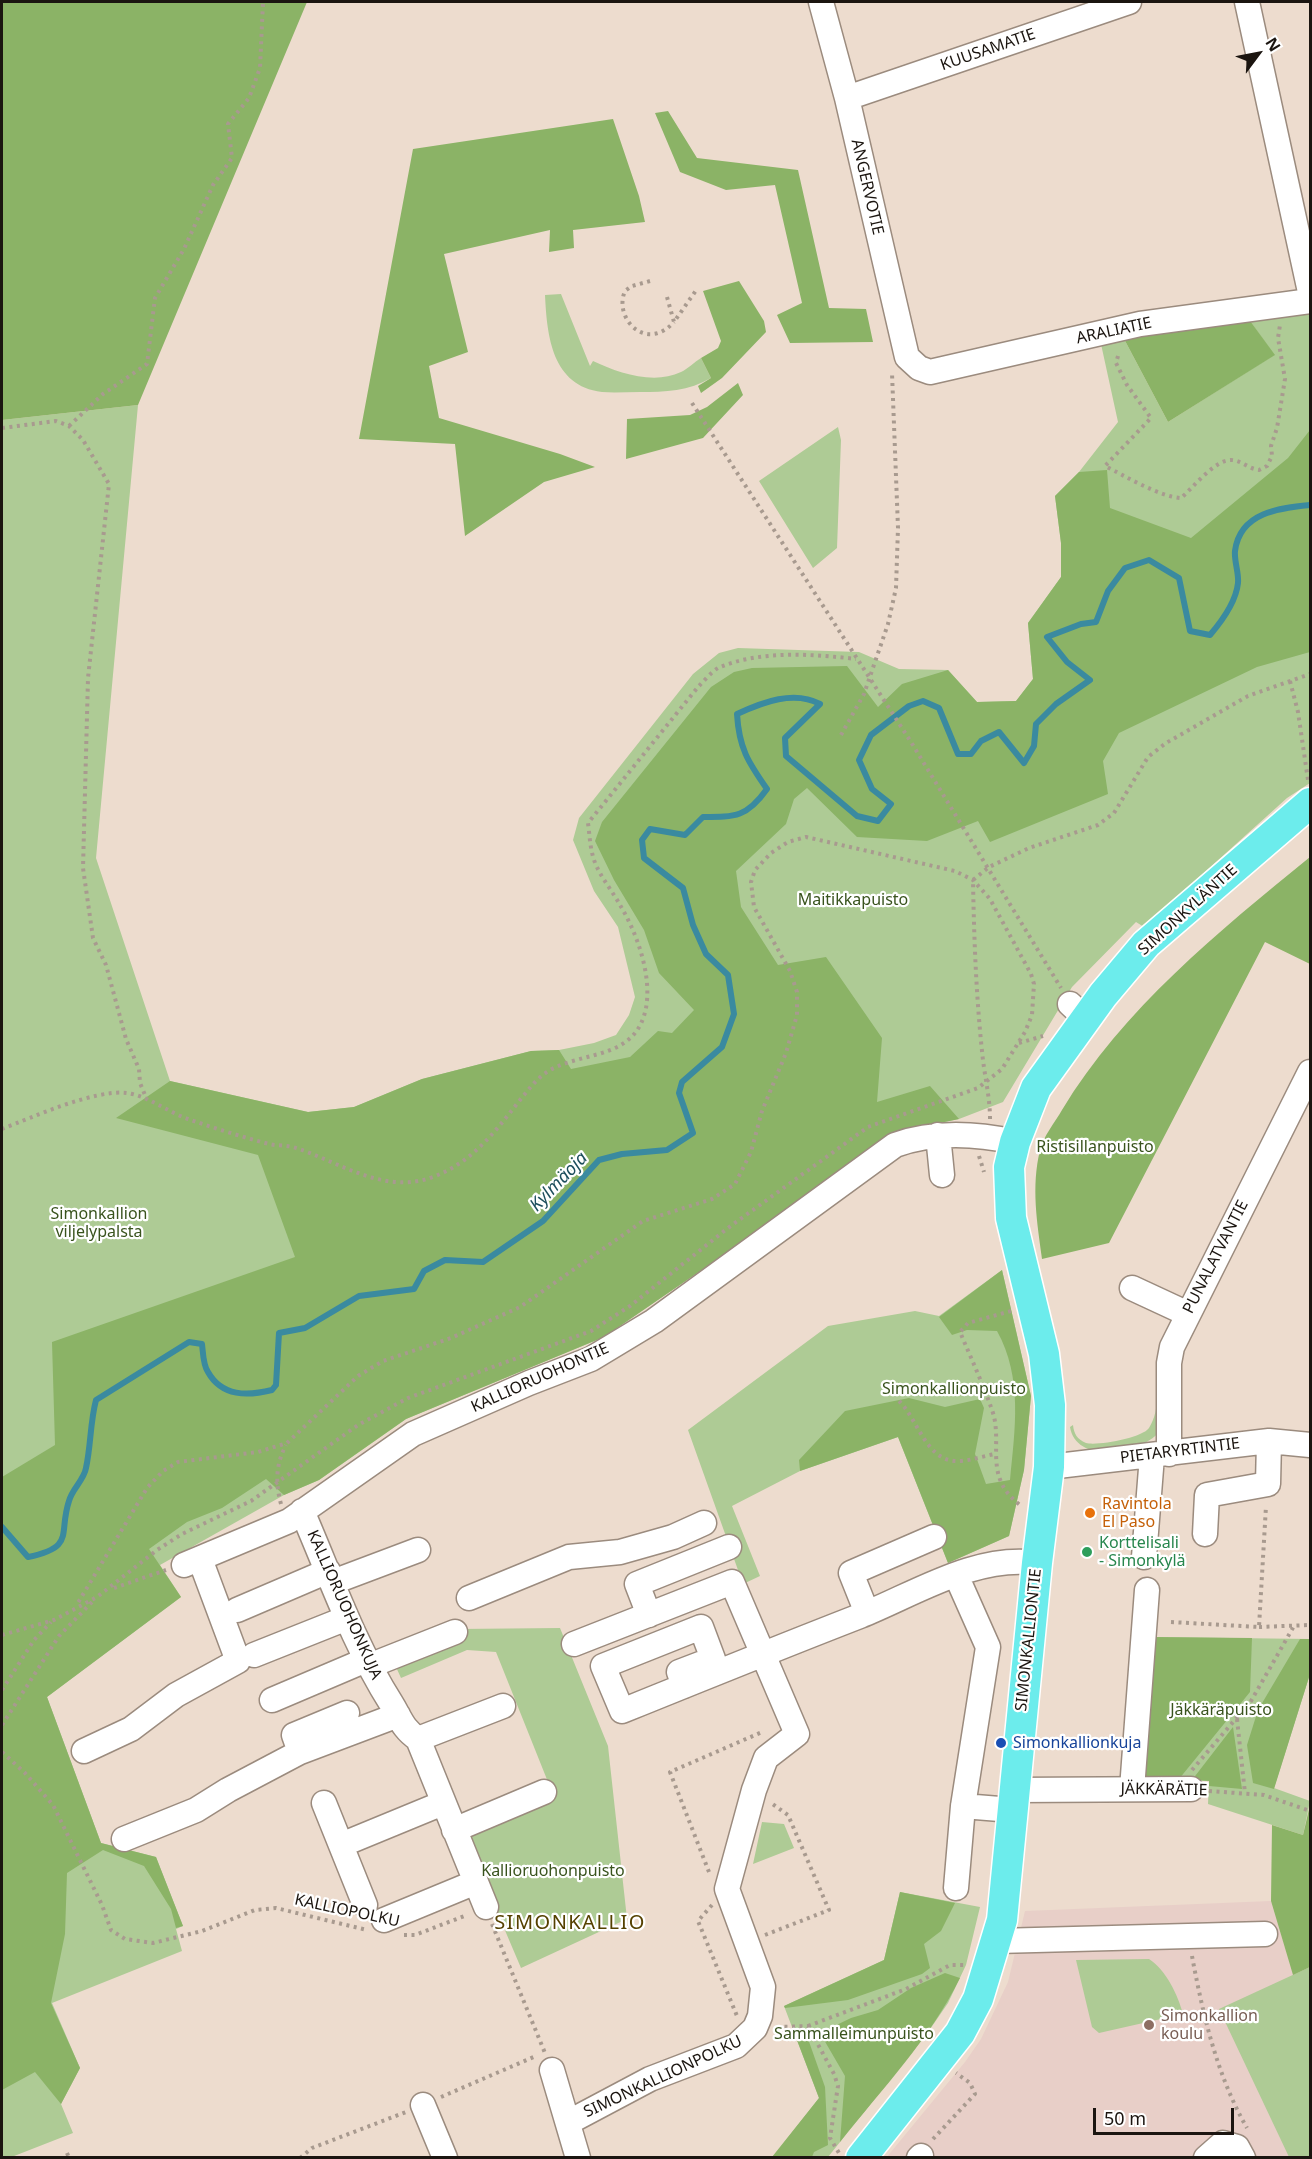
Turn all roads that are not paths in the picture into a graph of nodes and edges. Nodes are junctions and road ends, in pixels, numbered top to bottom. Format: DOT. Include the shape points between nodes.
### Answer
graph roads {
  1 [pos="821,2"];
  2 [pos="1129,2"];
  3 [pos="1247,2"];
  4 [pos="847,98"];
  5 [pos="1311,292"];
  6 [pos="1311,301"];
  7 [pos="919,368"];
  8 [pos="1311,803"];
  9 [pos="1311,1072"];
  10 [pos="1036,1088"];
  11 [pos="938,1135"];
  12 [pos="1014,1142"];
  13 [pos="942,1175"];
  14 [pos="1132,1288"];
  15 [pos="1188,1314"];
  16 [pos="1269,1441"];
  17 [pos="1311,1445"];
  18 [pos="1160,1455"];
  19 [pos="1049,1467"];
  20 [pos="294,1520"];
  21 [pos="704,1523"];
  22 [pos="1205,1534"];
  23 [pos="934,1537"];
  24 [pos="729,1547"];
  25 [pos="418,1550"];
  26 [pos="620,1552"];
  27 [pos="1144,1557"];
  28 [pos="1036,1563"];
  29 [pos="956,1575"];
  30 [pos="331,1577"];
  31 [pos="637,1584"];
  32 [pos="1147,1590"];
  33 [pos="469,1598"];
  34 [pos="237,1610"];
  35 [pos="867,1613"];
  36 [pos="648,1615"];
  37 [pos="347,1618"];
  38 [pos="455,1632"];
  39 [pos="574,1644"];
  40 [pos="763,1654"];
  41 [pos="254,1655"];
  42 [pos="367,1663"];
  43 [pos="684,1686"];
  44 [pos="272,1700"];
  45 [pos="503,1706"];
  46 [pos="348,1713"];
  47 [pos="406,1728"];
  48 [pos="84,1751"];
  49 [pos="300,1752"];
  50 [pos="1184,1789"];
  51 [pos="1132,1790"];
  52 [pos="544,1792"];
  53 [pos="1013,1800"];
  54 [pos="324,1803"];
  55 [pos="443,1803"];
  56 [pos="963,1806"];
  57 [pos="454,1830"];
  58 [pos="124,1839"];
  59 [pos="341,1845"];
  60 [pos="476,1882"];
  61 [pos="956,1887"];
  62 [pos="365,1905"];
  63 [pos="486,1907"];
  64 [pos="383,1928"];
  65 [pos="1265,1934"];
  66 [pos="998,1941"];
  67 [pos="552,2070"];
  68 [pos="423,2105"];
  69 [pos="569,2122"];
  70 [pos="850,2156"];
  71 [pos="445,2157"];
  72 [pos="578,2157"];
  73 [pos="1206,2157"];
  74 [pos="1243,2157"];
  1 -- 4 [label="street, ANGERVOTIE"];
  2 -- 4 [label="street, KUUSAMATIE"];
  3 -- 5 [label="street"];
  4 -- 7 [label="street, ANGERVOTIE" via="907,357"];
  6 -- 7 [label="street, ARALIATIE" via="1140,324 930,372"];
  8 -- 10 [label="main road, SIMONKYLÄNTIE" via="1146,944 1078,1011"];
  9 -- 15 [label="street, PUNALATVANTIE"];
  10 -- 12 [label="main road, SIMONKALLIONTIE"];
  11 -- 12 [label="street, KALLIORUOHONTIE" via="985,1135"];
  11 -- 13 [label="street"];
  11 -- 20 [label="street, KALLIORUOHONTIE" via="895,1146 623,1340 591,1359 413,1434"];
  12 -- 19 [label="main road, SIMONKALLIONTIE" via="1008,1191 1049,1383"];
  14 -- 15 [label="street"];
  15 -- 18 [label="street, PUNALATVANTIE" via="1172,1347 1163,1384"];
  16 -- 17 [label="street, PIETARYRTINTIE"];
  16 -- 18 [label="street, PIETARYRTINTIE"];
  16 -- 22 [label="street" via="1268,1484 1207,1495"];
  18 -- 19 [label="street, PIETARYRTINTIE"];
  18 -- 27 [label="street, PUNALATVANTIE"];
  19 -- 28 [label="main road, SIMONKALLIONTIE"];
  20 -- 30 [label="street, KALLIORUOHONKUJA"];
  20 -- 48 [label="street, KALLIORUOHONTIE" via="204,1559 238,1661 176,1695 131,1729"];
  21 -- 26 [label="street" via="673,1537"];
  23 -- 35 [label="street" via="851,1573"];
  24 -- 31 [label="street"];
  25 -- 30 [label="street"];
  26 -- 31 [label="street"];
  26 -- 33 [label="street" via="568,1557"];
  28 -- 29 [label="street" via="994,1562"];
  28 -- 53 [label="main road, SIMONKALLIONTIE"];
  29 -- 35 [label="street"];
  29 -- 56 [label="street" via="988,1647"];
  30 -- 34 [label="street"];
  30 -- 37 [label="street, KALLIORUOHONKUJA"];
  31 -- 36 [label="street"];
  32 -- 51 [label="street"];
  35 -- 40 [label="street"];
  36 -- 39 [label="street"];
  36 -- 40 [label="street" via="732,1582"];
  37 -- 41 [label="street"];
  37 -- 42 [label="street, KALLIORUOHONKUJA"];
  38 -- 42 [label="street"];
  40 -- 43 [label="street"];
  40 -- 69 [label="street, SIMONKALLIONPOLKU" via="793,1727 766,1758 728,1888 763,1987 760,2016 747,2026 736,2046 651,2079"];
  42 -- 44 [label="street"];
  42 -- 47 [label="street, KALLIORUOHONKUJA"];
  43 -- 43 [label="street" via="622,1711 603,1666 701,1627 713,1659 679,1672"];
  45 -- 47 [label="street"];
  46 -- 49 [label="street" via="294,1736"];
  47 -- 49 [label="street"];
  47 -- 55 [label="street, KALLIORUOHONKUJA"];
  49 -- 58 [label="street" via="196,1810"];
  50 -- 51 [label="street, JÄKKÄRÄTIE"];
  51 -- 53 [label="street, JÄKKÄRÄTIE"];
  52 -- 57 [label="street"];
  53 -- 56 [label="street, JÄKKÄRÄTIE"];
  53 -- 66 [label="main road, SIMONKALLIONTIE"];
  54 -- 59 [label="street"];
  55 -- 57 [label="street, KALLIORUOHONKUJA"];
  55 -- 59 [label="street"];
  56 -- 61 [label="street"];
  57 -- 60 [label="street, KALLIORUOHONKUJA"];
  59 -- 62 [label="street"];
  60 -- 63 [label="street, KALLIORUOHONKUJA"];
  60 -- 64 [label="street"];
  65 -- 66 [label="street"];
  66 -- 70 [label="main road, SIMONKALLIONTIE" via="978,1999 960,2033"];
  67 -- 69 [label="street"];
  68 -- 71 [label="street"];
  69 -- 72 [label="street"];
  73 -- 74 [label="street" via="1223,2143 1237,2147"];
}
